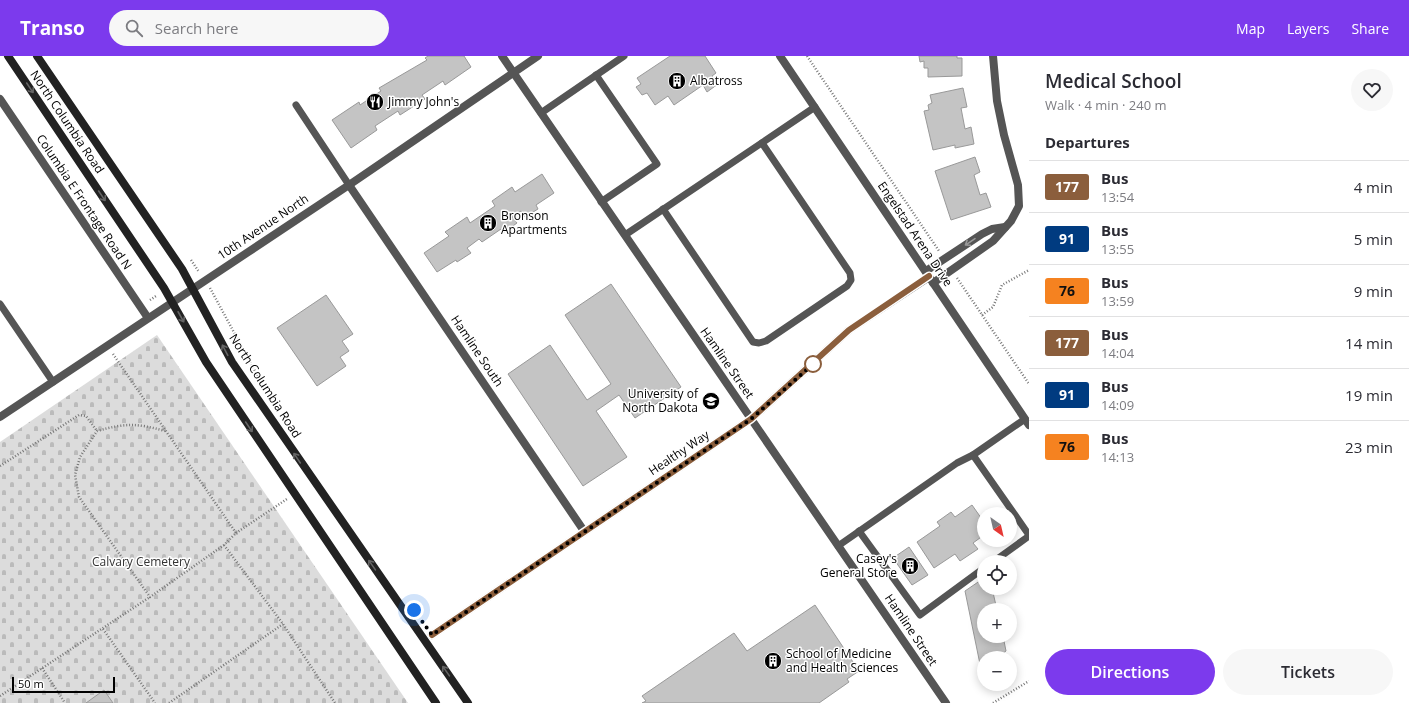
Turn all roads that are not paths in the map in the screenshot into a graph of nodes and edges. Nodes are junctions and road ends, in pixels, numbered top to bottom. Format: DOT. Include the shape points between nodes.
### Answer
graph roads {
  1 [pos="8,56"];
  2 [pos="37,56"];
  3 [pos="502,56"];
  4 [pos="538,56"];
  5 [pos="624,56"];
  6 [pos="780,56"];
  7 [pos="993,56"];
  8 [pos="513,72"];
  9 [pos="596,75"];
  10 [pos="0,99"];
  11 [pos="296,105"];
  12 [pos="815,107"];
  13 [pos="541,113"];
  14 [pos="762,143"];
  15 [pos="349,185"];
  16 [pos="601,202"];
  17 [pos="663,209"];
  18 [pos="1005,227"];
  19 [pos="624,235"];
  20 [pos="929,277"];
  21 [pos="193,288"];
  22 [pos="172,302"];
  23 [pos="0,304"];
  24 [pos="148,318"];
  25 [pos="53,382"];
  26 [pos="0,417"];
  27 [pos="751,419"];
  28 [pos="1027,422"];
  29 [pos="973,455"];
  30 [pos="584,531"];
  31 [pos="859,531"];
  32 [pos="1029,536"];
  33 [pos="838,546"];
  34 [pos="1003,555"];
  35 [pos="977,573"];
  36 [pos="432,635"];
  37 [pos="436,703"];
  38 [pos="468,703"];
  39 [pos="946,703"];
  1 -- 22 [label="main road, North Columbia Road, one-way"];
  2 -- 21 [label="main road, North Columbia Road"];
  3 -- 8 [label="street, Hamline Street"];
  4 -- 8 [label="street, 10th Avenue North"];
  5 -- 9 [label="lane"];
  6 -- 12 [label="street, Engelstad Arena Drive"];
  7 -- 18 [label="street" via="997,101 1020,195 1015,215"];
  8 -- 13 [label="street, Hamline Street"];
  8 -- 15 [label="street, 10th Avenue North"];
  9 -- 13 [label="lane"];
  9 -- 16 [label="lane" via="657,164"];
  10 -- 24 [label="street, Columbia E Frontage Road N"];
  11 -- 15 [label="lane"];
  12 -- 14 [label="lane"];
  12 -- 20 [label="street, Engelstad Arena Drive"];
  13 -- 16 [label="street, Hamline Street"];
  14 -- 17 [label="lane"];
  14 -- 17 [label="lane" via="850,273 851,280 847,286 772,337 759,343 753,342"];
  15 -- 21 [label="street, 10th Avenue North"];
  15 -- 30 [label="street, Hamline South"];
  16 -- 19 [label="street, Hamline Street"];
  17 -- 19 [label="lane"];
  18 -- 20 [label="street" via="993,241 952,270"];
  18 -- 20 [label="street, one-way" via="986,231 944,259"];
  19 -- 27 [label="street, Hamline Street"];
  20 -- 27 [label="street, Healthy Way" via="849,330"];
  20 -- 28 [label="street, Engelstad Arena Drive"];
  21 -- 22 [label="street, 10th Avenue North"];
  38 -- 21 [label="main road, North Columbia Road, one-way" via="232,362"];
  22 -- 24 [label="street, 10th Avenue North"];
  22 -- 37 [label="main road, North Columbia Road, one-way" via="206,362"];
  23 -- 25 [label="lane"];
  24 -- 25 [label="street, 10th Avenue North"];
  25 -- 26 [label="street, 10th Avenue North"];
  27 -- 30 [label="street, Healthy Way"];
  27 -- 33 [label="street, Hamline Street"];
  28 -- 29 [label="lane"];
  29 -- 31 [label="lane" via="957,463"];
  29 -- 32 [label="lane"];
  30 -- 36 [label="street, Healthy Way"];
  31 -- 33 [label="lane"];
  31 -- 35 [label="lane" via="920,615"];
  32 -- 34 [label="lane"];
  33 -- 39 [label="street, Hamline Street"];
}
